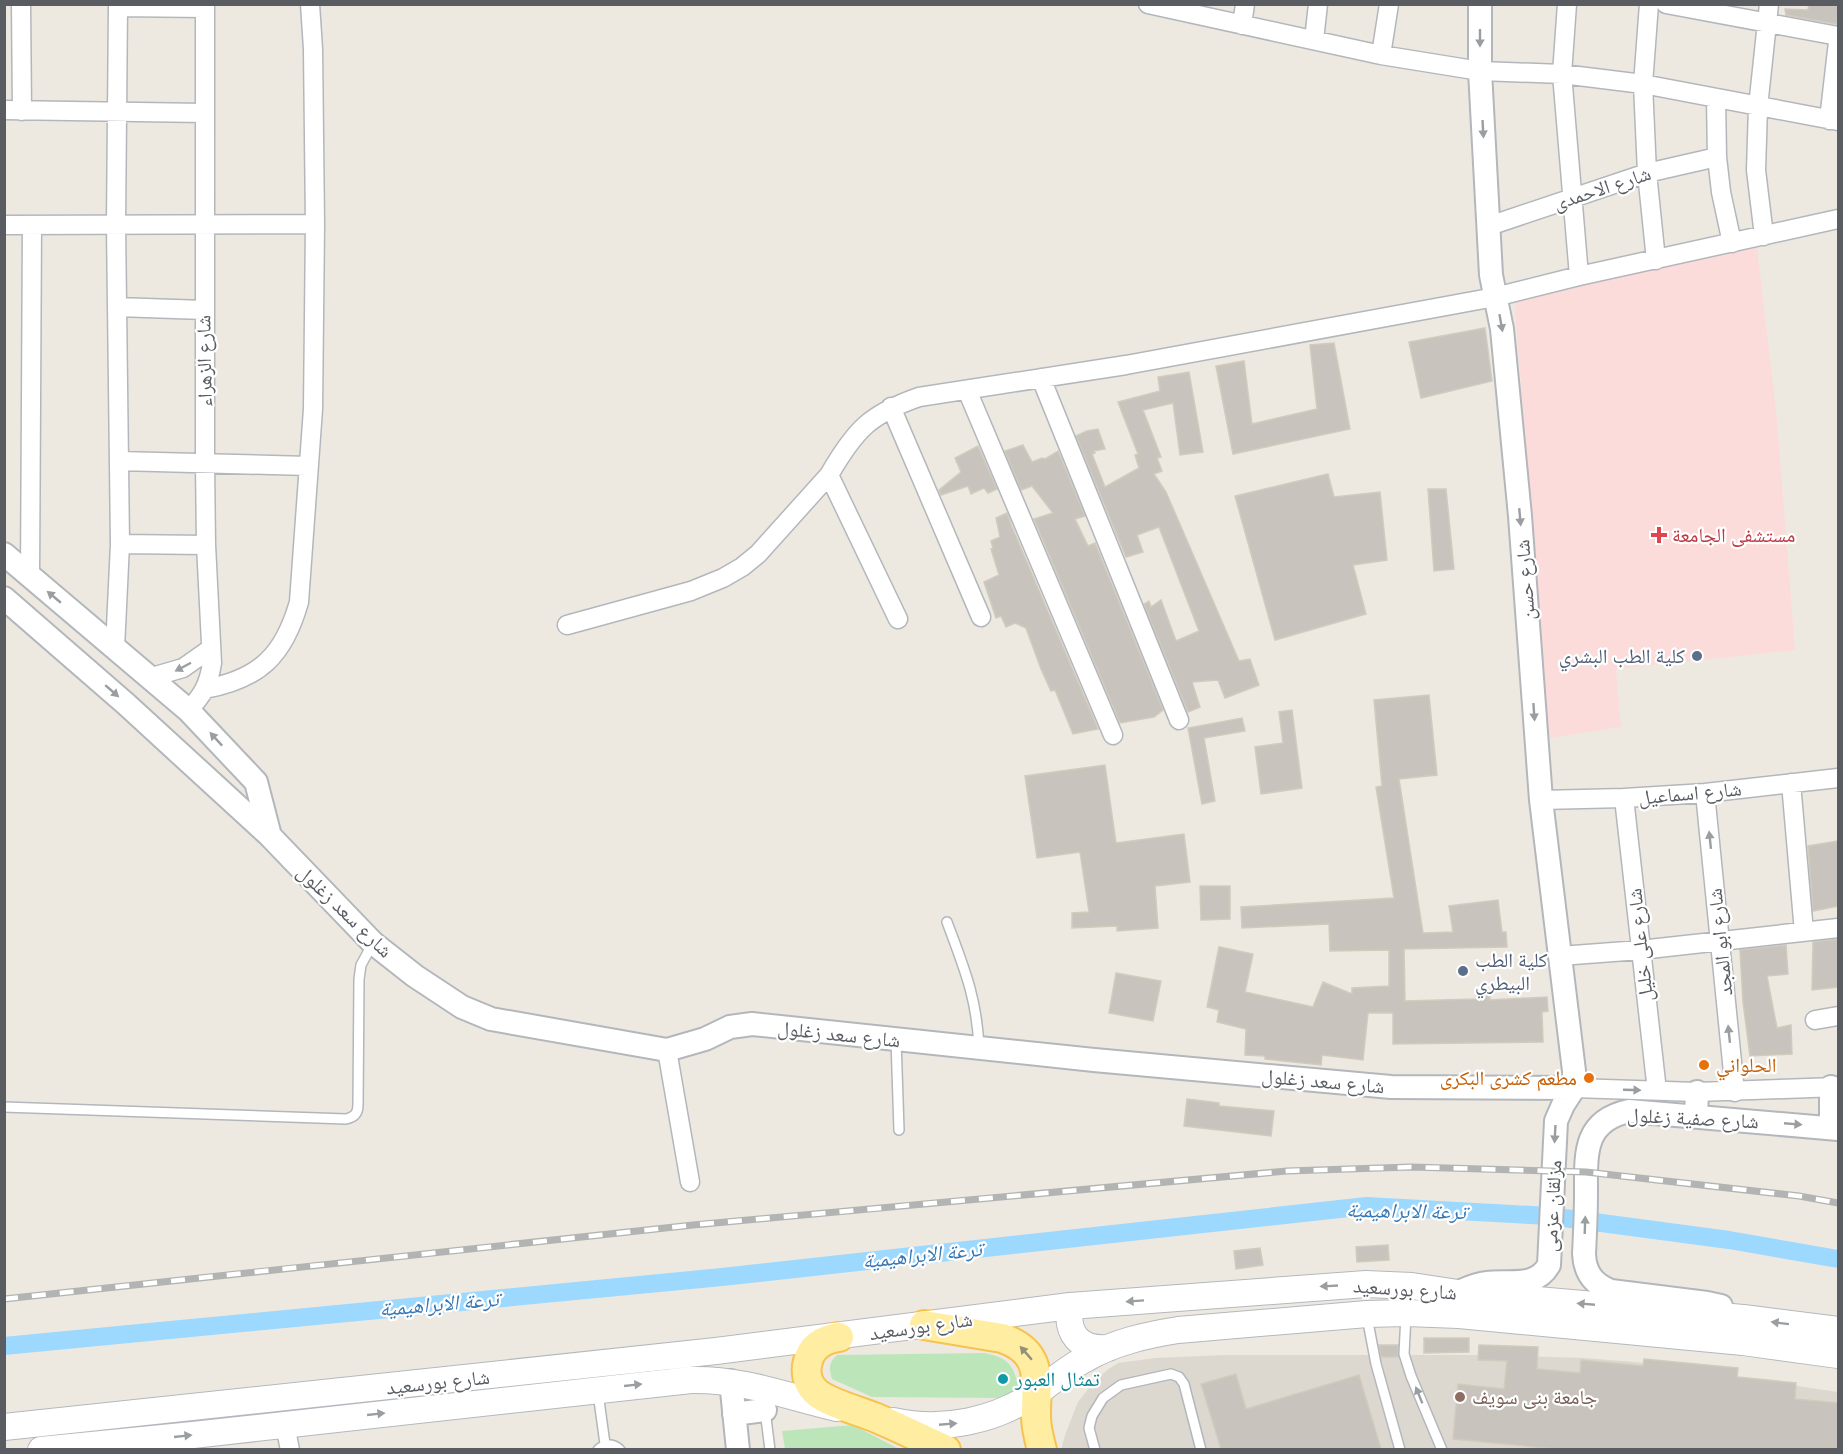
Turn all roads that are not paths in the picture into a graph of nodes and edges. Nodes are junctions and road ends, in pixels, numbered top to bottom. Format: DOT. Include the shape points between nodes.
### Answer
graph roads {
  1 [pos="21,4"];
  2 [pos="310,4"];
  3 [pos="1148,4"];
  4 [pos="1245,4"];
  5 [pos="1318,4"];
  6 [pos="1389,4"];
  7 [pos="1480,4"];
  8 [pos="1567,4"];
  9 [pos="1649,4"];
  10 [pos="1666,4"];
  11 [pos="1769,4"];
  12 [pos="118,6"];
  13 [pos="205,6"];
  14 [pos="1185,8"];
  15 [pos="1708,9"];
  16 [pos="1768,24"];
  17 [pos="1242,25"];
  18 [pos="1839,36"];
  19 [pos="1314,40"];
  20 [pos="1839,42"];
  21 [pos="1381,55"];
  22 [pos="1480,71"];
  23 [pos="1562,74"];
  24 [pos="1643,84"];
  25 [pos="1716,98"];
  26 [pos="1758,107"];
  27 [pos="13,111"];
  28 [pos="117,112"];
  29 [pos="204,113"];
  30 [pos="1834,120"];
  31 [pos="1717,157"];
  32 [pos="1647,173"];
  33 [pos="1572,197"];
  34 [pos="1839,219"];
  35 [pos="315,224"];
  36 [pos="4,225"];
  37 [pos="32,225"];
  38 [pos="117,225"];
  39 [pos="204,225"];
  40 [pos="1489,226"];
  41 [pos="1764,236"];
  42 [pos="1732,243"];
  43 [pos="1656,260"];
  44 [pos="1579,276"];
  45 [pos="1495,297"];
  46 [pos="117,307"];
  47 [pos="204,310"];
  48 [pos="1041,378"];
  49 [pos="968,390"];
  50 [pos="891,407"];
  51 [pos="119,461"];
  52 [pos="206,464"];
  53 [pos="308,465"];
  54 [pos="829,475"];
  55 [pos="120,544"];
  56 [pos="206,545"];
  57 [pos="4,554"];
  58 [pos="30,577"];
  59 [pos="4,598"];
  60 [pos="981,617"];
  61 [pos="80,618"];
  62 [pos="898,619"];
  63 [pos="567,625"];
  64 [pos="59,646"];
  65 [pos="116,648"];
  66 [pos="210,649"];
  67 [pos="90,672"];
  68 [pos="152,678"];
  69 [pos="205,689"];
  70 [pos="188,710"];
  71 [pos="1179,720"];
  72 [pos="1113,735"];
  73 [pos="1839,778"];
  74 [pos="1791,783"];
  75 [pos="1705,793"];
  76 [pos="1624,798"];
  77 [pos="1541,800"];
  78 [pos="270,836"];
  79 [pos="947,922"];
  80 [pos="1839,928"];
  81 [pos="1804,932"];
  82 [pos="1720,940"];
  83 [pos="373,943"];
  84 [pos="1640,950"];
  85 [pos="1560,956"];
  86 [pos="1839,1017"];
  87 [pos="1815,1020"];
  88 [pos="896,1040"];
  89 [pos="979,1048"];
  90 [pos="667,1050"];
  91 [pos="1835,1087"];
  92 [pos="1574,1088"];
  93 [pos="1656,1091"];
  94 [pos="1697,1092"];
  95 [pos="1735,1092"];
  96 [pos="4,1107"];
  97 [pos="1696,1116"];
  98 [pos="1835,1128"];
  99 [pos="899,1130"];
  100 [pos="1586,1172"];
  101 [pos="690,1182"];
  102 [pos="1458,1293"];
  103 [pos="1071,1306"];
  104 [pos="1406,1313"];
  105 [pos="1367,1314"];
  106 [pos="1743,1318"];
  107 [pos="924,1325"];
  108 [pos="1839,1330"];
  109 [pos="839,1337"];
  110 [pos="1108,1348"];
  111 [pos="1839,1355"];
  112 [pos="730,1381"];
  113 [pos="597,1389"];
  114 [pos="1038,1391"];
  115 [pos="764,1398"];
  116 [pos="734,1414"];
  117 [pos="875,1418"];
  118 [pos="4,1427"];
  119 [pos="287,1437"];
  120 [pos="601,1447"];
  121 [pos="41,1449"];
  122 [pos="620,1449"];
  123 [pos="738,1449"];
  124 [pos="770,1449"];
  125 [pos="946,1449"];
  126 [pos="1042,1449"];
  127 [pos="1095,1449"];
  128 [pos="1201,1449"];
  129 [pos="1400,1449"];
  130 [pos="1442,1449"];
  1 -- 27 [label="street"];
  2 -- 35 [label="street"];
  3 -- 14 [label="street"];
  4 -- 17 [label="street"];
  5 -- 19 [label="street"];
  6 -- 21 [label="street"];
  7 -- 22 [label="street, شارع حسن, one-way"];
  8 -- 23 [label="street"];
  9 -- 24 [label="street"];
  10 -- 15 [label="street"];
  11 -- 16 [label="street"];
  12 -- 13 [label="street"];
  12 -- 28 [label="street"];
  13 -- 29 [label="street, شارع الزهراء"];
  14 -- 17 [label="street"];
  15 -- 16 [label="street"];
  16 -- 18 [label="street"];
  16 -- 26 [label="street"];
  17 -- 19 [label="street"];
  19 -- 21 [label="street"];
  20 -- 30 [label="street"];
  21 -- 22 [label="street"];
  22 -- 23 [label="street"];
  22 -- 40 [label="street, شارع حسن, one-way"];
  23 -- 24 [label="street"];
  23 -- 33 [label="street"];
  24 -- 25 [label="street"];
  24 -- 32 [label="street"];
  25 -- 26 [label="street"];
  25 -- 31 [label="street"];
  26 -- 30 [label="street"];
  26 -- 41 [label="street" via="1756,170"];
  27 -- 28 [label="street"];
  28 -- 29 [label="street"];
  28 -- 38 [label="street"];
  29 -- 39 [label="street, شارع الزهراء"];
  31 -- 32 [label="street, شارع الاحمدى"];
  31 -- 42 [label="street"];
  32 -- 33 [label="street, شارع الاحمدى"];
  32 -- 43 [label="street"];
  33 -- 40 [label="street, شارع الاحمدى"];
  33 -- 44 [label="street"];
  34 -- 41 [label="street"];
  35 -- 39 [label="street"];
  35 -- 53 [label="street" via="313,409"];
  36 -- 37 [label="street"];
  37 -- 38 [label="street"];
  37 -- 58 [label="street"];
  38 -- 39 [label="street"];
  38 -- 46 [label="street"];
  39 -- 47 [label="street, شارع الزهراء"];
  40 -- 45 [label="street, شارع حسن"];
  41 -- 42 [label="street"];
  42 -- 43 [label="street"];
  43 -- 44 [label="street"];
  44 -- 45 [label="street"];
  45 -- 48 [label="street"];
  45 -- 77 [label="street, شارع حسن, one-way" via="1502,329 1520,516"];
  46 -- 47 [label="street"];
  46 -- 51 [label="street"];
  47 -- 52 [label="street, شارع الزهراء"];
  48 -- 49 [label="street"];
  48 -- 71 [label="street"];
  49 -- 50 [label="street"];
  49 -- 72 [label="street"];
  50 -- 54 [label="street" via="869,420"];
  50 -- 60 [label="street"];
  51 -- 52 [label="street"];
  51 -- 55 [label="street"];
  52 -- 53 [label="street"];
  52 -- 56 [label="street, شارع الزهراء"];
  53 -- 69 [label="street" via="299,602 293,624 282,644 258,669 228,685"];
  54 -- 62 [label="street"];
  54 -- 63 [label="street" via="758,554 723,578 691,591"];
  55 -- 56 [label="street"];
  55 -- 65 [label="street"];
  56 -- 66 [label="street, شارع الزهراء"];
  57 -- 58 [label="street"];
  61 -- 58 [label="street, one-way"];
  59 -- 64 [label="street, شارع سعد زغلول"];
  61 -- 64 [label="street" via="83,630 79,640 70,646"];
  61 -- 65 [label="street"];
  64 -- 67 [label="street, شارع سعد زغلول"];
  65 -- 67 [label="street" via="96,651 89,661"];
  65 -- 68 [label="street"];
  66 -- 68 [label="street, one-way" via="183,668"];
  66 -- 69 [label="street, شارع الزهراء" via="212,663"];
  67 -- 78 [label="street, شارع سعد زغلول, one-way"];
  68 -- 70 [label="street"];
  69 -- 70 [label="street, شارع الزهراء"];
  78 -- 70 [label="street, one-way" via="256,782"];
  73 -- 74 [label="street, شارع اسماعيل"];
  74 -- 75 [label="street, شارع اسماعيل"];
  74 -- 81 [label="street"];
  75 -- 76 [label="street, شارع اسماعيل"];
  82 -- 75 [label="street, شارع ابو المجد, one-way"];
  76 -- 77 [label="street, شارع اسماعيل"];
  76 -- 84 [label="street, شارع على خليل"];
  77 -- 85 [label="street, شارع حسن"];
  78 -- 83 [label="street, شارع سعد زغلول"];
  79 -- 89 [label="lane" via="971,987"];
  80 -- 81 [label="street"];
  81 -- 82 [label="street"];
  82 -- 84 [label="street"];
  95 -- 82 [label="street, شارع ابو المجد, one-way"];
  83 -- 90 [label="street, شارع سعد زغلول" via="462,1007 491,1020"];
  83 -- 96 [label="lane" via="361,965 359,979 358,1112 352,1117"];
  84 -- 85 [label="street"];
  84 -- 93 [label="street, شارع على خليل"];
  85 -- 92 [label="street, شارع حسن"];
  86 -- 87 [label="street"];
  88 -- 89 [label="street, شارع سعد زغلول"];
  88 -- 90 [label="street, شارع سعد زغلول" via="752,1024 730,1027"];
  88 -- 99 [label="lane"];
  89 -- 92 [label="street, شارع سعد زغلول" via="1391,1087"];
  90 -- 101 [label="street"];
  91 -- 95 [label="street, شارع سعد زغلول"];
  91 -- 98 [label="street"];
  92 -- 93 [label="street, شارع سعد زغلول, one-way"];
  92 -- 102 [label="street, مزلقان عزمى, one-way" via="1556,1121 1549,1265 1529,1281 1486,1283"];
  93 -- 94 [label="street, شارع سعد زغلول"];
  94 -- 95 [label="street, شارع سعد زغلول"];
  94 -- 97 [label="street"];
  97 -- 98 [label="street, شارع صفية زغلول, one-way"];
  97 -- 100 [label="street, شارع صفية زغلول" via="1629,1112 1611,1117 1590,1140"];
  106 -- 100 [label="street, مزلقان عزمى, one-way" via="1707,1303 1611,1291 1588,1274 1584,1254"];
  102 -- 103 [label="main road, شارع بورسعيد, one-way" via="1366,1284"];
  106 -- 102 [label="main road, شارع بورسعيد, one-way"];
  103 -- 107 [label="main road, شارع بورسعيد"];
  103 -- 110 [label="main road" via="1068,1320 1072,1333 1094,1349"];
  104 -- 105 [label="main road, شارع بورسعيد"];
  104 -- 111 [label="main road, شارع بورسعيد" via="1743,1342"];
  130 -- 104 [label="lane, one-way" via="1404,1354"];
  105 -- 110 [label="main road, شارع بورسعيد" via="1154,1333"];
  105 -- 129 [label="lane" via="1376,1364"];
  108 -- 106 [label="main road, شارع بورسعيد, one-way"];
  107 -- 109 [label="main road, شارع بورسعيد"];
  114 -- 107 [label="main road, one-way" via="1033,1361 1015,1342"];
  109 -- 117 [label="main road" via="827,1339 813,1350 806,1367 808,1379 823,1397"];
  109 -- 118 [label="main road, شارع بورسعيد"];
  110 -- 114 [label="main road, شارع بورسعيد" via="1071,1366"];
  113 -- 112 [label="main road, شارع بورسعيد, one-way" via="691,1380"];
  112 -- 115 [label="main road, شارع بورسعيد"];
  112 -- 116 [label="street"];
  119 -- 113 [label="main road, شارع بورسعيد, one-way"];
  113 -- 120 [label="lane"];
  117 -- 114 [label="main road, شارع بورسعيد, one-way" via="922,1425 963,1422 995,1414"];
  114 -- 126 [label="main road" via="1036,1419"];
  115 -- 116 [label="street"];
  115 -- 117 [label="main road, شارع بورسعيد"];
  115 -- 124 [label="lane"];
  116 -- 123 [label="street"];
  117 -- 125 [label="main road"];
  121 -- 119 [label="main road, شارع بورسعيد, one-way"];
  120 -- 122 [label="lane" via="612,1444"];
  127 -- 128 [label="lane" via="1089,1428 1103,1398 1121,1385 1171,1374 1184,1384"];
}
